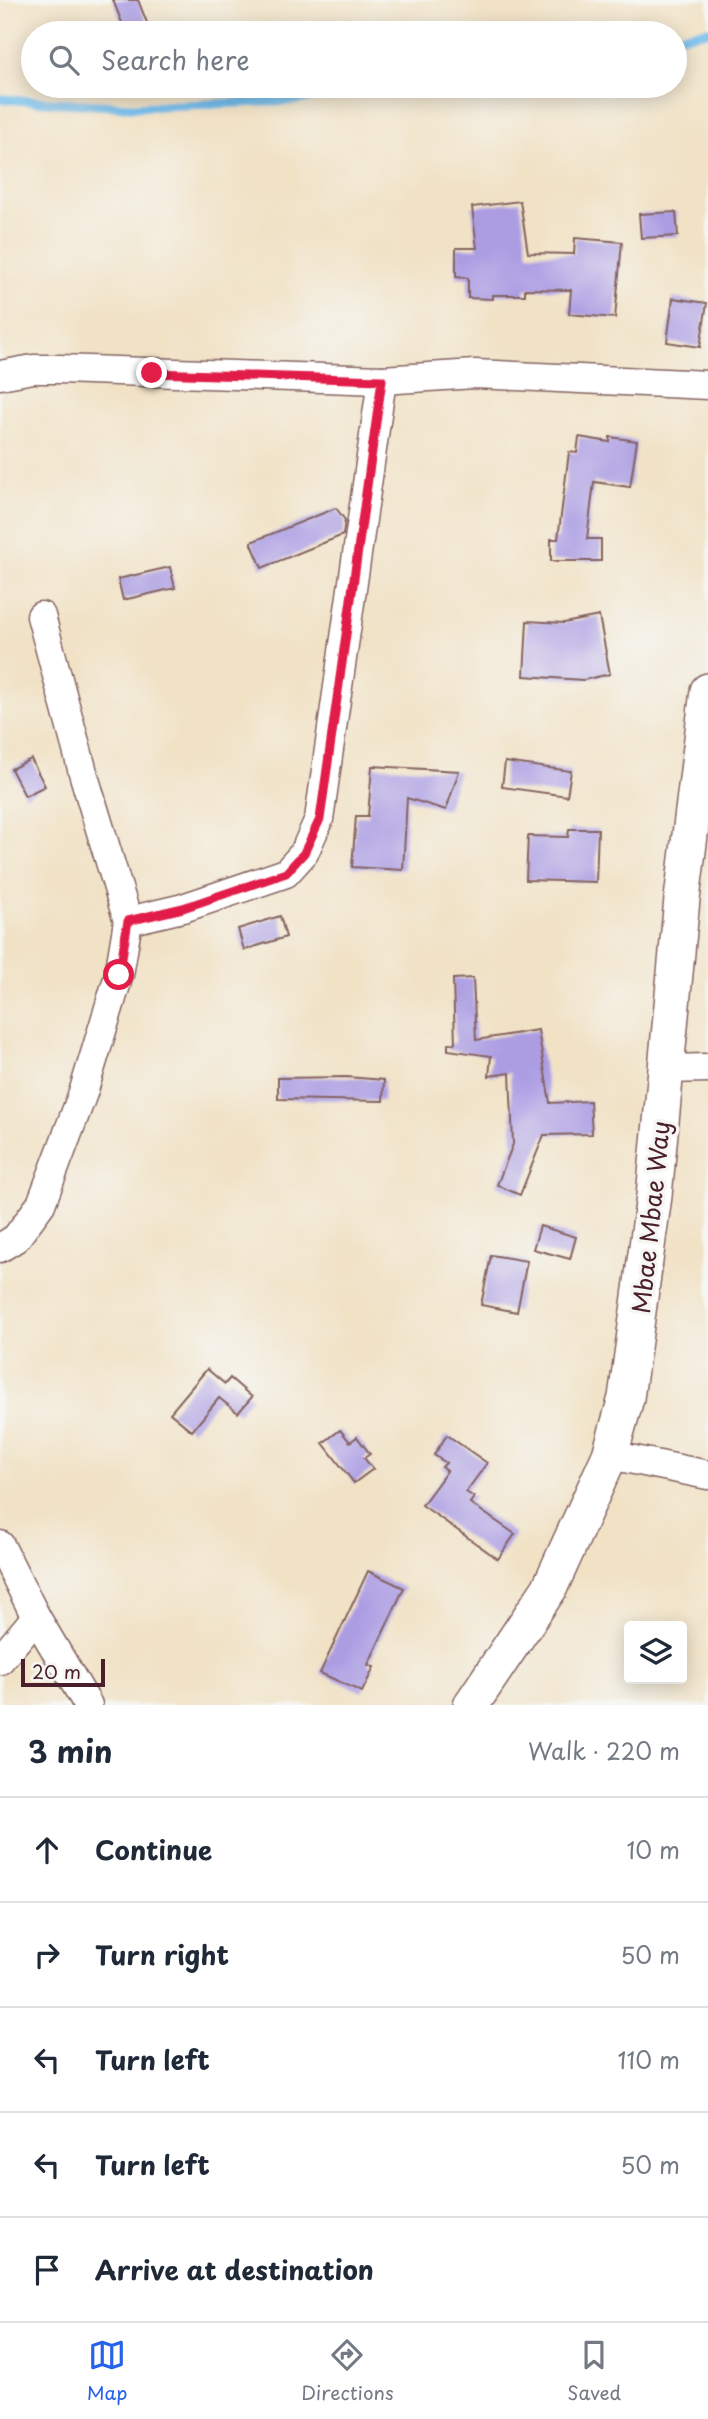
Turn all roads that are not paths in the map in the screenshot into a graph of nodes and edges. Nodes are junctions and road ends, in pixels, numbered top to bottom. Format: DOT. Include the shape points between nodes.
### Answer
graph roads {
  1 [pos="0,375"];
  2 [pos="382,380"];
  3 [pos="708,385"];
  4 [pos="41,615"];
  5 [pos="708,691"];
  6 [pos="128,921"];
  7 [pos="708,1068"];
  8 [pos="666,1069"];
  9 [pos="0,1248"];
  10 [pos="610,1455"];
  11 [pos="708,1475"];
  12 [pos="0,1545"];
  13 [pos="36,1617"];
  14 [pos="0,1660"];
  15 [pos="88,1705"];
  16 [pos="471,1705"];
  1 -- 2 [label="street" via="59,369"];
  2 -- 3 [label="street" via="475,374"];
  2 -- 6 [label="street" via="320,819 304,853 286,873 183,908"];
  4 -- 6 [label="street"];
  5 -- 8 [label="street, Mbae Mbae Way"];
  6 -- 9 [label="street" via="119,975 83,1093 41,1204 16,1238"];
  7 -- 8 [label="street"];
  8 -- 10 [label="street, Mbae Mbae Way" via="636,1335 626,1398"];
  10 -- 11 [label="street"];
  10 -- 16 [label="street, Mbae Mbae Way" via="549,1589"];
  12 -- 13 [label="street"];
  13 -- 14 [label="street"];
  13 -- 15 [label="street"];
}
